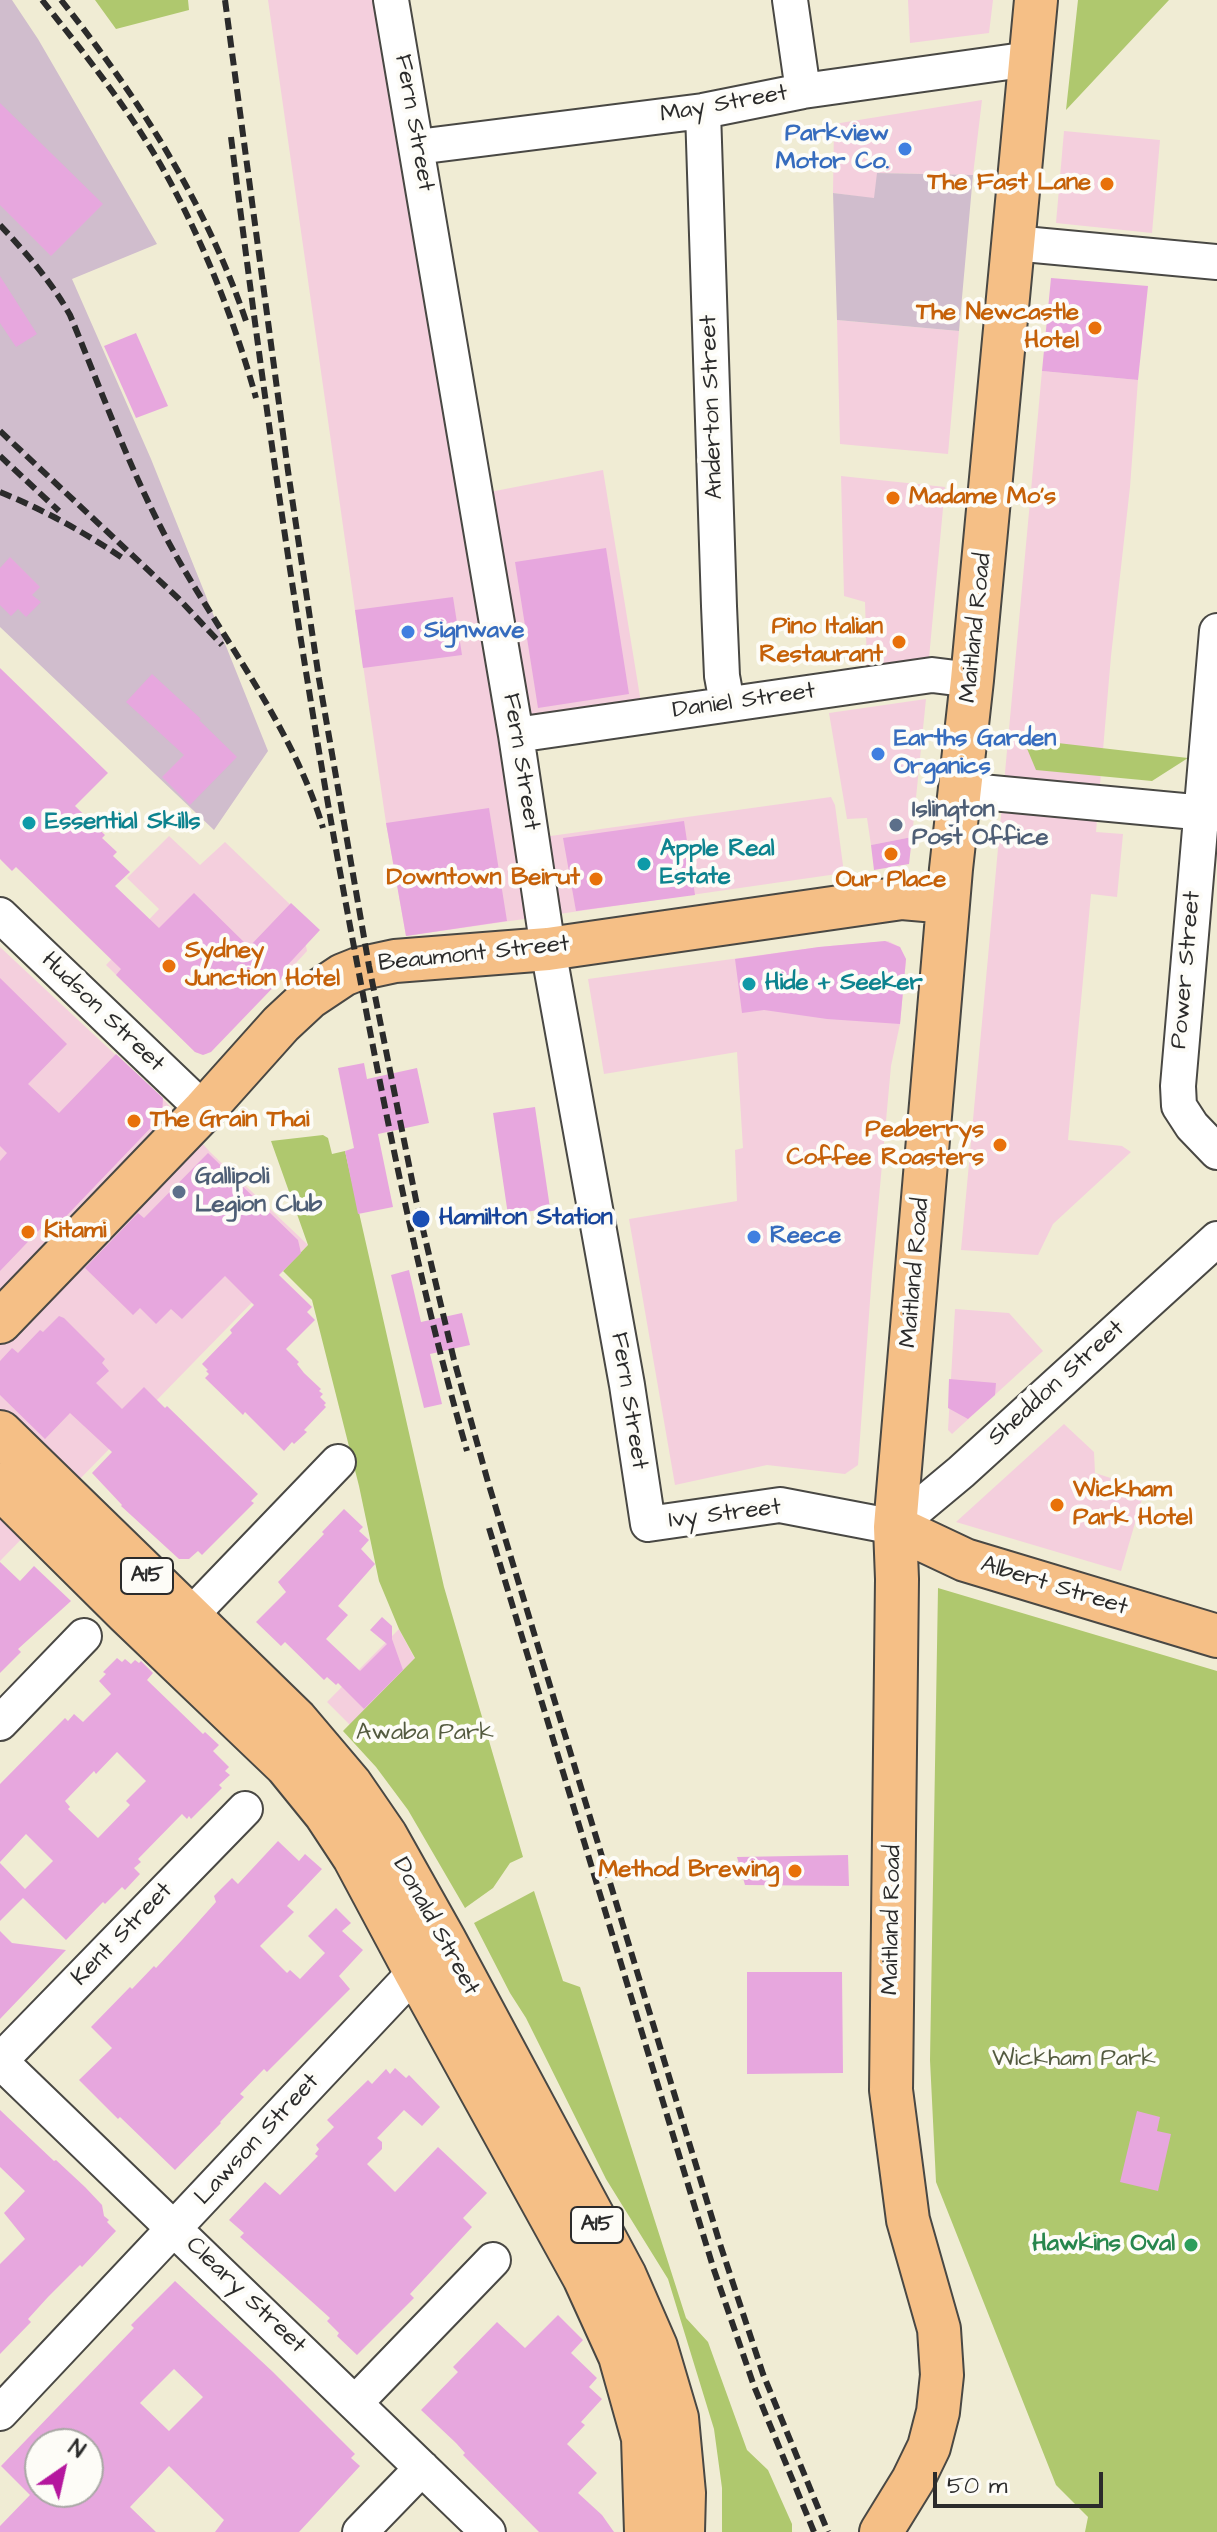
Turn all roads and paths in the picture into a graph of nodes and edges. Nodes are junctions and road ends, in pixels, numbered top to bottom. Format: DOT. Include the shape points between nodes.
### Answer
graph roads {
  1 [pos="391,0"];
  2 [pos="790,0"];
  3 [pos="1036,0"];
  4 [pos="1030,59"];
  5 [pos="803,91"];
  6 [pos="703,111"];
  7 [pos="417,147"];
  8 [pos="1013,243"];
  9 [pos="1217,262"];
  10 [pos="1217,631"];
  11 [pos="972,680"];
  12 [pos="727,703"];
  13 [pos="516,735"];
  14 [pos="960,790"];
  15 [pos="1209,814"];
  16 [pos="948,902"];
  17 [pos="0,915"];
  18 [pos="548,949"];
  19 [pos="204,1110"];
  20 [pos="1217,1152"];
  21 [pos="1217,1239"];
  22 [pos="0,1322"];
  23 [pos="0,1433"];
  24 [pos="338,1462"];
  25 [pos="0,1486"];
  26 [pos="648,1524"];
  27 [pos="878,1524"];
  28 [pos="189,1617"];
  29 [pos="84,1636"];
  30 [pos="1217,1636"];
  31 [pos="0,1723"];
  32 [pos="245,1809"];
  33 [pos="430,1956"];
  34 [pos="0,2061"];
  35 [pos="175,2229"];
  36 [pos="493,2260"];
  37 [pos="355,2403"];
  38 [pos="0,2413"];
  39 [pos="422,2468"];
  40 [pos="882,2531"];
  41 [pos="360,2532"];
  42 [pos="488,2532"];
  43 [pos="647,2532"];
  44 [pos="682,2532"];
  1 -- 7 [label="street, Fern Street"];
  2 -- 5 [label="street"];
  3 -- 4 [label="main road, Maitland Road"];
  4 -- 5 [label="street, May Street"];
  4 -- 8 [label="main road, Maitland Road"];
  5 -- 6 [label="street, May Street"];
  6 -- 7 [label="street, May Street"];
  6 -- 12 [label="street, Anderton Street" via="719,606"];
  7 -- 13 [label="street, Fern Street"];
  8 -- 9 [label="street"];
  8 -- 11 [label="main road, Maitland Road"];
  10 -- 15 [label="street, Power Street"];
  11 -- 12 [label="street, Daniel Street" via="932,675"];
  11 -- 14 [label="main road, Maitland Road"];
  12 -- 13 [label="street, Daniel Street"];
  13 -- 18 [label="street, Fern Street"];
  14 -- 15 [label="street"];
  14 -- 16 [label="main road, Maitland Road"];
  15 -- 20 [label="street, Power Street" via="1178,1086 1179,1106"];
  16 -- 18 [label="main road, Beaumont Street" via="902,898"];
  16 -- 27 [label="main road, Maitland Road"];
  17 -- 19 [label="street, Hudson Street"];
  18 -- 19 [label="main road, Beaumont Street" via="395,961 343,975 295,1010"];
  18 -- 26 [label="street, Fern Street"];
  19 -- 22 [label="main road, Beaumont Street"];
  21 -- 27 [label="street, Sheddon Street" via="961,1472"];
  23 -- 28 [label="highway, Donald Street / A15"];
  24 -- 28 [label="street"];
  25 -- 33 [label="highway, Donald Street / A15" via="287,1765"];
  26 -- 27 [label="street, Ivy Street" via="780,1505"];
  27 -- 30 [label="main road, Albert Street" via="965,1560"];
  27 -- 40 [label="main road, Maitland Road" via="897,1608 891,2090 908,2220 939,2329 942,2375 929,2447"];
  28 -- 33 [label="highway, Donald Street / A15" via="295,1720 350,1785 385,1836"];
  29 -- 31 [label="street"];
  32 -- 34 [label="street, Kent Street"];
  33 -- 35 [label="street, Lawson Street"];
  33 -- 43 [label="highway, Donald Street / A15" via="621,2356 644,2438"];
  33 -- 44 [label="highway, Donald Street / A15" via="624,2276 655,2347 676,2418"];
  34 -- 35 [label="street, Cleary Street"];
  35 -- 37 [label="street, Cleary Street"];
  35 -- 38 [label="street, Lawson Street"];
  36 -- 37 [label="street"];
  37 -- 39 [label="street, Cleary Street"];
  39 -- 41 [label="street"];
  39 -- 42 [label="street, Cleary Street"];
}
